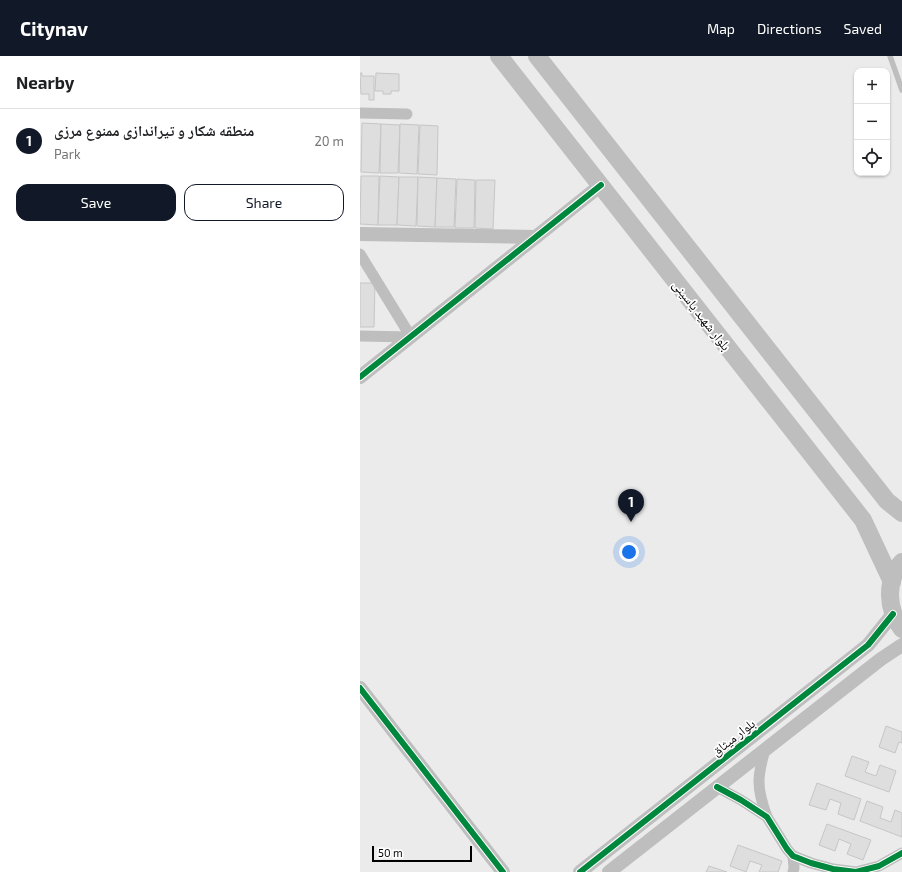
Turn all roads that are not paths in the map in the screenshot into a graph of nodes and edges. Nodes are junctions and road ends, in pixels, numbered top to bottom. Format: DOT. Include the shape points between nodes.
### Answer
graph roads {
  1 [pos="499,56"];
  2 [pos="537,56"];
  3 [pos="890,56"];
  4 [pos="902,90"];
  5 [pos="360,113"];
  6 [pos="407,114"];
  7 [pos="601,185"];
  8 [pos="360,234"];
  9 [pos="536,237"];
  10 [pos="360,254"];
  11 [pos="360,336"];
  12 [pos="410,337"];
  13 [pos="360,377"];
  14 [pos="902,513"];
  15 [pos="902,562"];
  16 [pos="892,582"];
  17 [pos="897,621"];
  18 [pos="902,645"];
  19 [pos="360,688"];
  20 [pos="765,750"];
  21 [pos="717,787"];
  22 [pos="766,817"];
  23 [pos="902,853"];
  24 [pos="793,856"];
  25 [pos="503,872"];
  26 [pos="580,872"];
  27 [pos="609,872"];
  28 [pos="793,872"];
  1 -- 7 [label="main road, بلوار شهید یاسینی"];
  2 -- 14 [label="main road" via="882,495"];
  3 -- 4 [label="lane"];
  5 -- 6 [label="street"];
  7 -- 9 [label="street"];
  7 -- 16 [label="main road, بلوار شهید یاسینی" via="863,520"];
  8 -- 9 [label="street"];
  9 -- 12 [label="street"];
  10 -- 12 [label="street"];
  11 -- 12 [label="street"];
  12 -- 13 [label="street"];
  15 -- 16 [label="main road"];
  16 -- 17 [label="main road" via="890,598"];
  17 -- 26 [label="street, بلوار میثاق"];
  18 -- 20 [label="street"];
  19 -- 25 [label="street"];
  20 -- 21 [label="street"];
  20 -- 22 [label="street" via="759,782"];
  21 -- 22 [label="street"];
  21 -- 27 [label="street"];
  22 -- 24 [label="street"];
  23 -- 24 [label="street" via="879,866 856,872 834,870"];
  24 -- 28 [label="street"];
}
